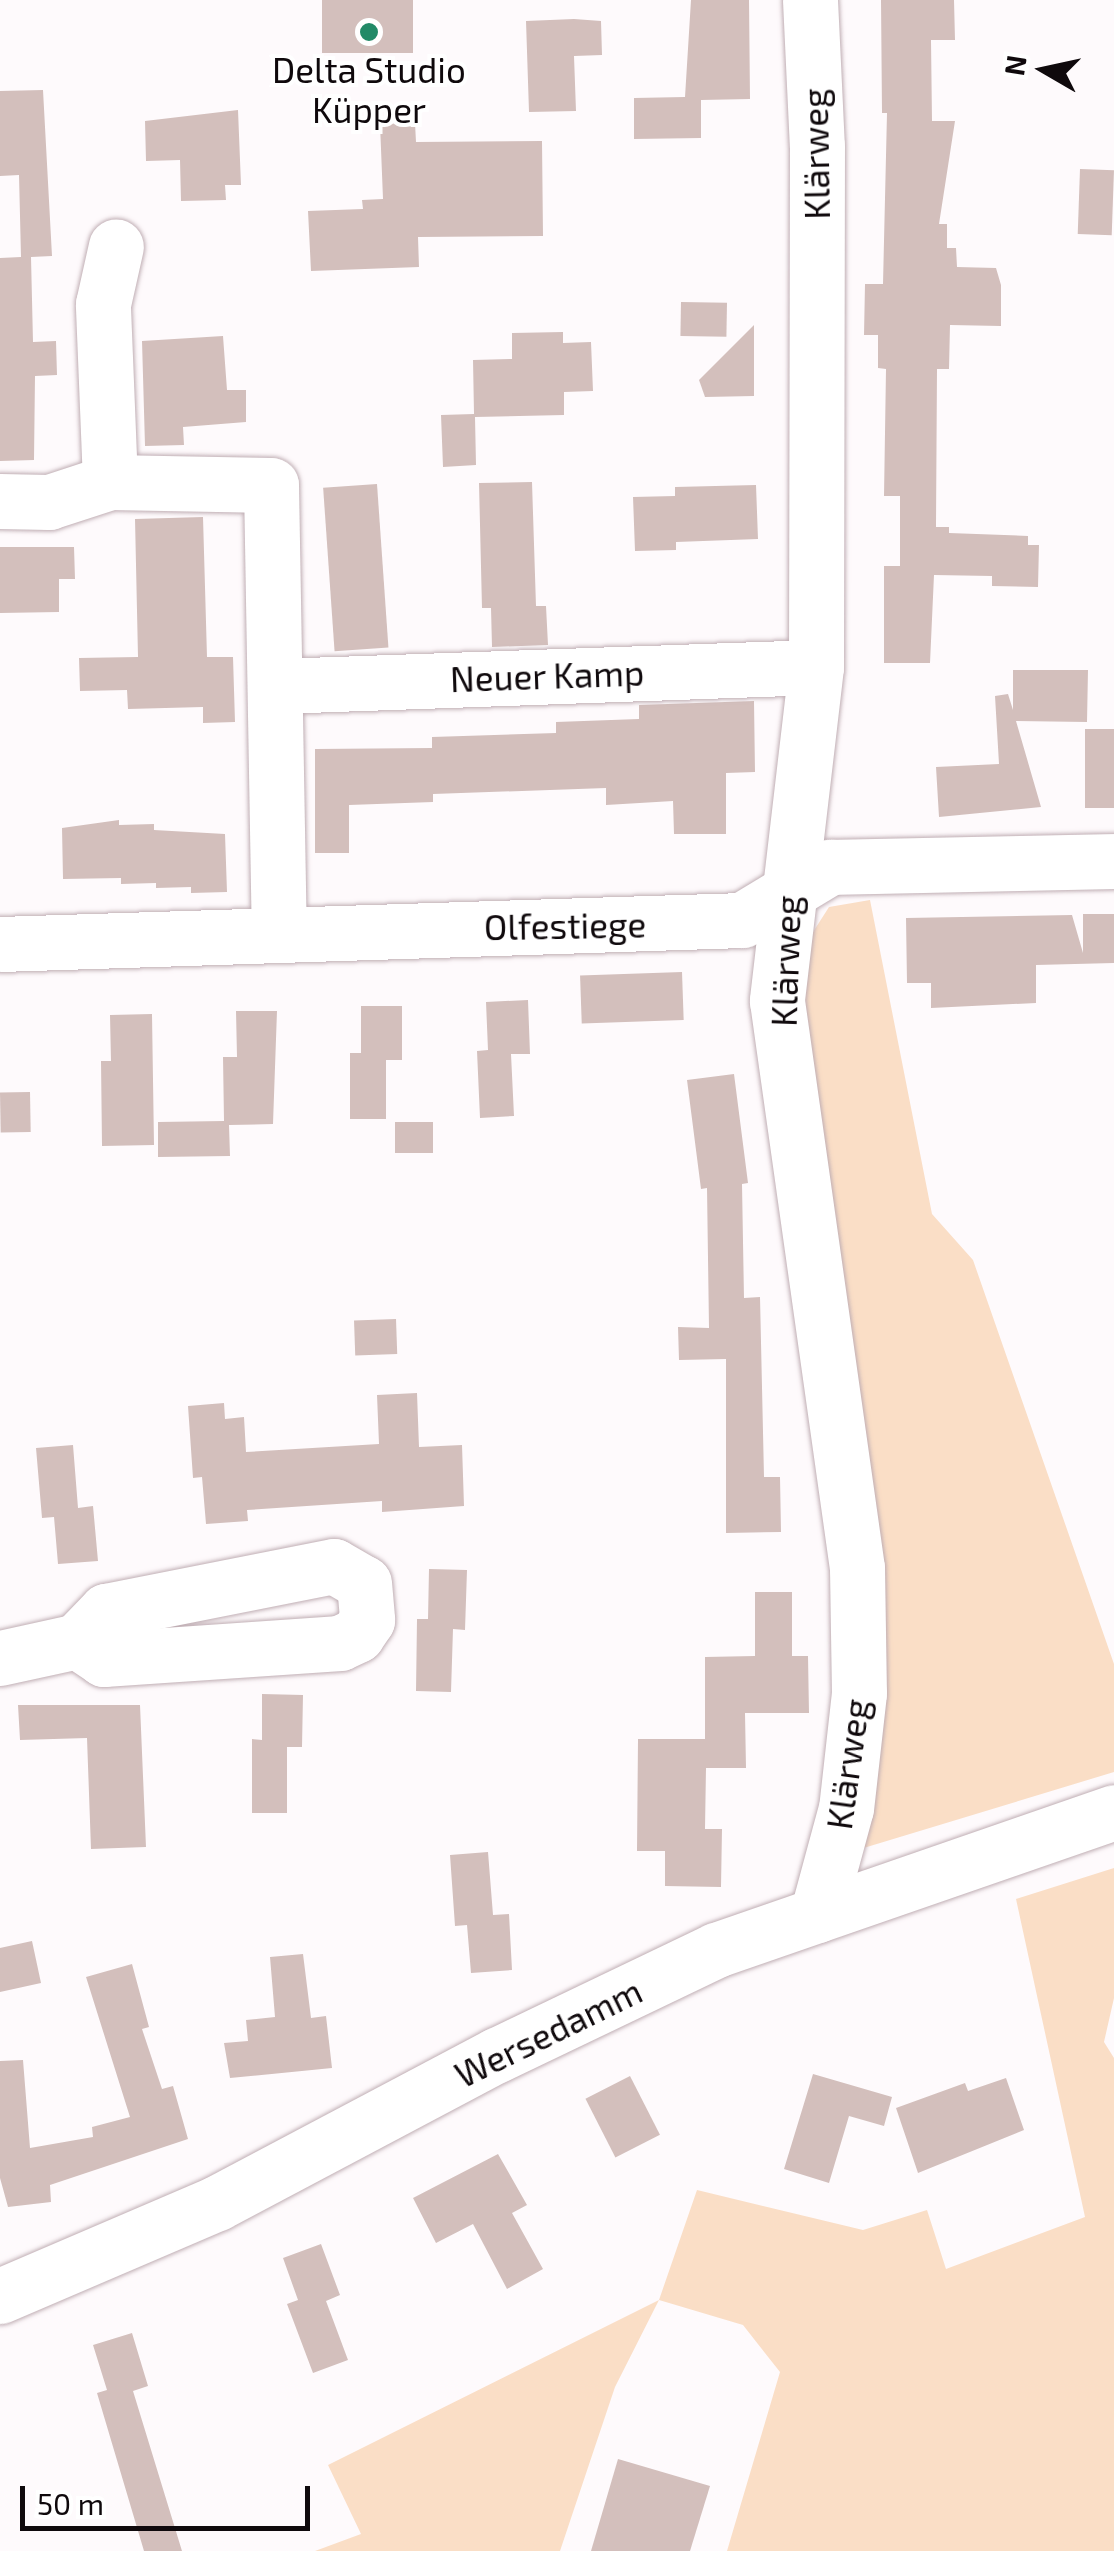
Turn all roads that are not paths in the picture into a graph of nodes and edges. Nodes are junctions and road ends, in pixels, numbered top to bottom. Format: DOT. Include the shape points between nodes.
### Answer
graph roads {
  1 [pos="810,0"];
  2 [pos="116,246"];
  3 [pos="110,482"];
  4 [pos="0,501"];
  5 [pos="816,667"];
  6 [pos="278,686"];
  7 [pos="1114,861"];
  8 [pos="784,899"];
  9 [pos="279,932"];
  10 [pos="0,944"];
  11 [pos="77,1641"];
  12 [pos="0,1658"];
  13 [pos="1114,1812"];
  14 [pos="817,1915"];
  15 [pos="0,2296"];
  1 -- 5 [label="street, Klärweg" via="817,166"];
  2 -- 3 [label="street" via="103,304"];
  3 -- 4 [label="street" via="49,502"];
  3 -- 6 [label="street" via="271,486"];
  5 -- 6 [label="street, Neuer Kamp"];
  5 -- 8 [label="street, Klärweg" via="806,785"];
  6 -- 9 [label="street"];
  7 -- 8 [label="street, Olfestiege" via="830,867"];
  8 -- 9 [label="street, Olfestiege" via="742,920"];
  8 -- 14 [label="street, Klärweg" via="776,1001 857,1568 859,1693 850,1770"];
  9 -- 10 [label="street, Olfestiege"];
  11 -- 12 [label="street"];
  13 -- 14 [label="street, Wersedamm"];
  14 -- 15 [label="street, Wersedamm" via="716,1950 497,2055 217,2203"];
}
